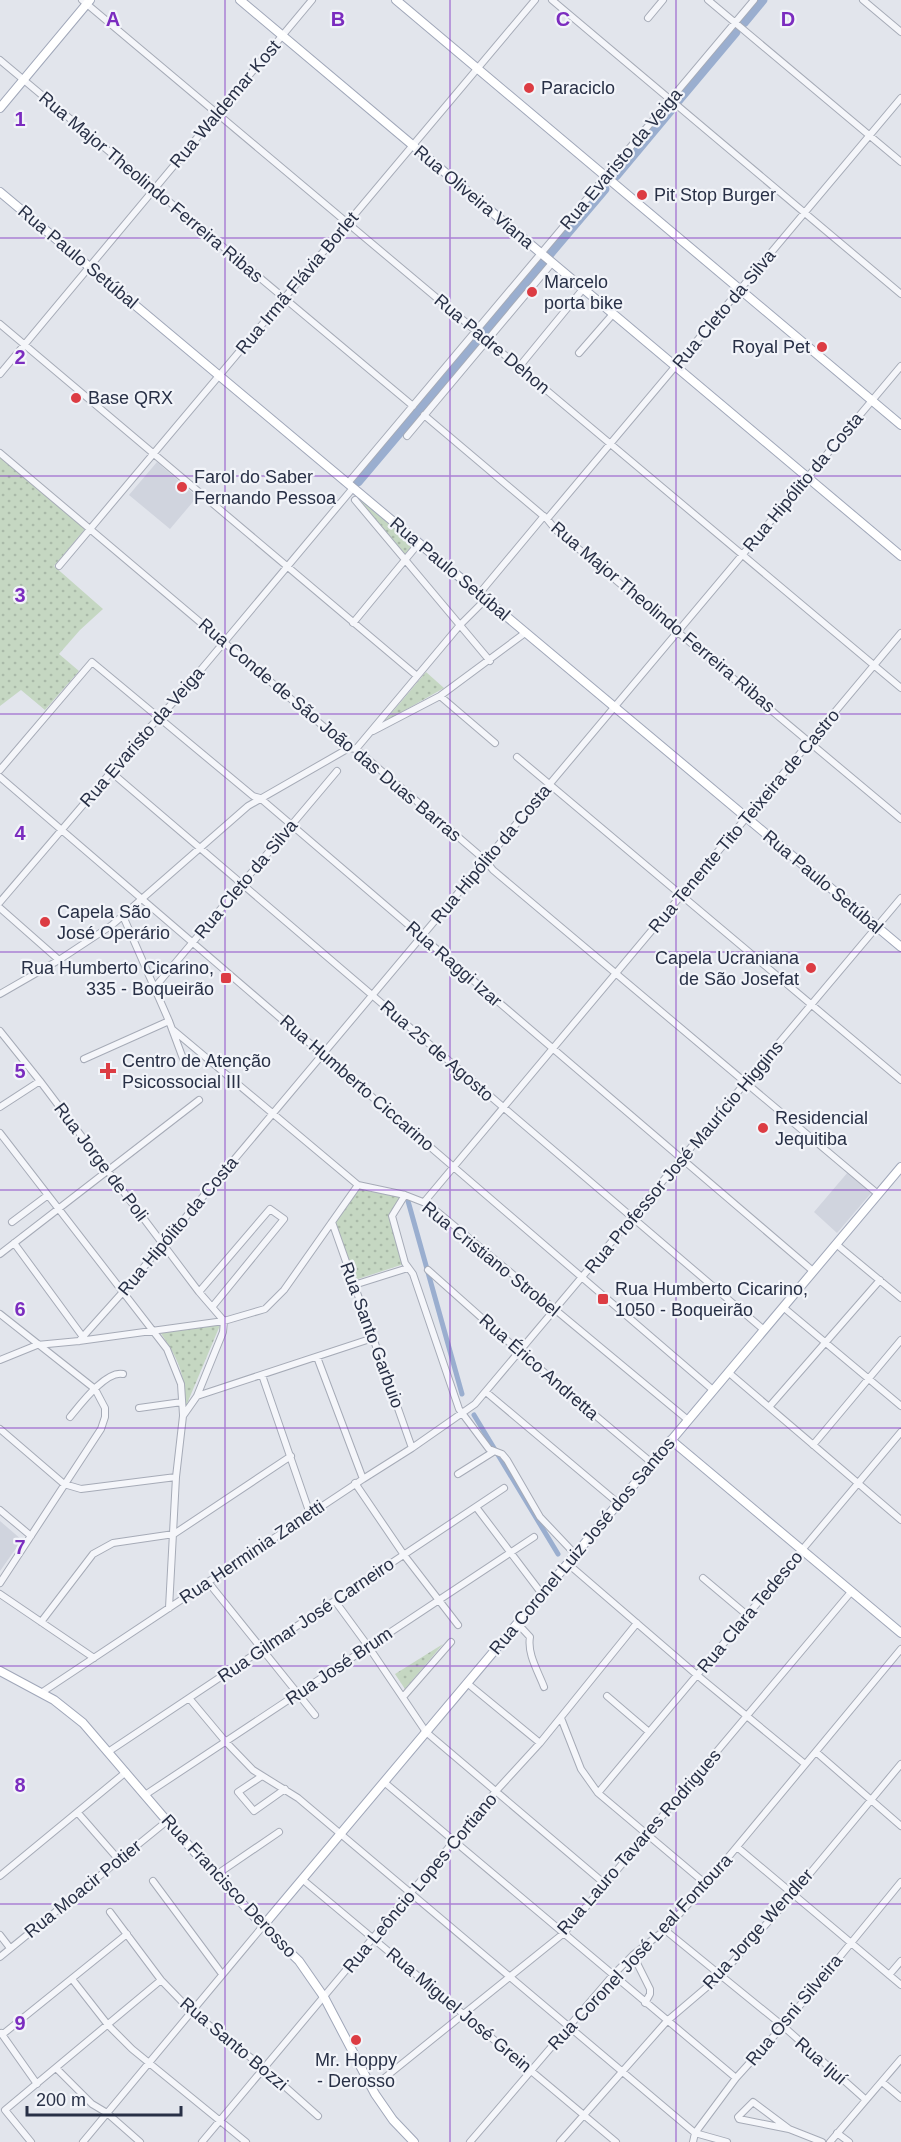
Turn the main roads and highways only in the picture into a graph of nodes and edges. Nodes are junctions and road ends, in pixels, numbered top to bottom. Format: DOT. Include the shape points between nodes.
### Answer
graph roads {
  1 [pos="240,0"];
  2 [pos="396,0"];
  3 [pos="86,1"];
  4 [pos="0,108"];
  5 [pos="0,192"];
  6 [pos="901,425"];
  7 [pos="901,556"];
  8 [pos="901,947"];
  9 [pos="899,1173"];
  10 [pos="671,1440"];
  11 [pos="901,1633"];
  12 [pos="0,1671"];
  13 [pos="263,1926"];
  14 [pos="414,2142"];
  1 -- 7 [label="main road, Rua Oliveira Viana"];
  2 -- 6 [label="main road"];
  3 -- 4 [label="main road"];
  5 -- 8 [label="main road, Rua Paulo Setúbal"];
  9 -- 10 [label="main road, Rua Coronel Luiz José dos Santos"];
  10 -- 11 [label="main road"];
  10 -- 13 [label="main road, Rua Coronel Luiz José dos Santos"];
  12 -- 13 [label="main road, Rua Francisco Derosso" via="41,1693 83,1723"];
  13 -- 14 [label="main road, Rua Francisco Derosso" via="299,1961 324,1997 372,2088 393,2120"];
}
